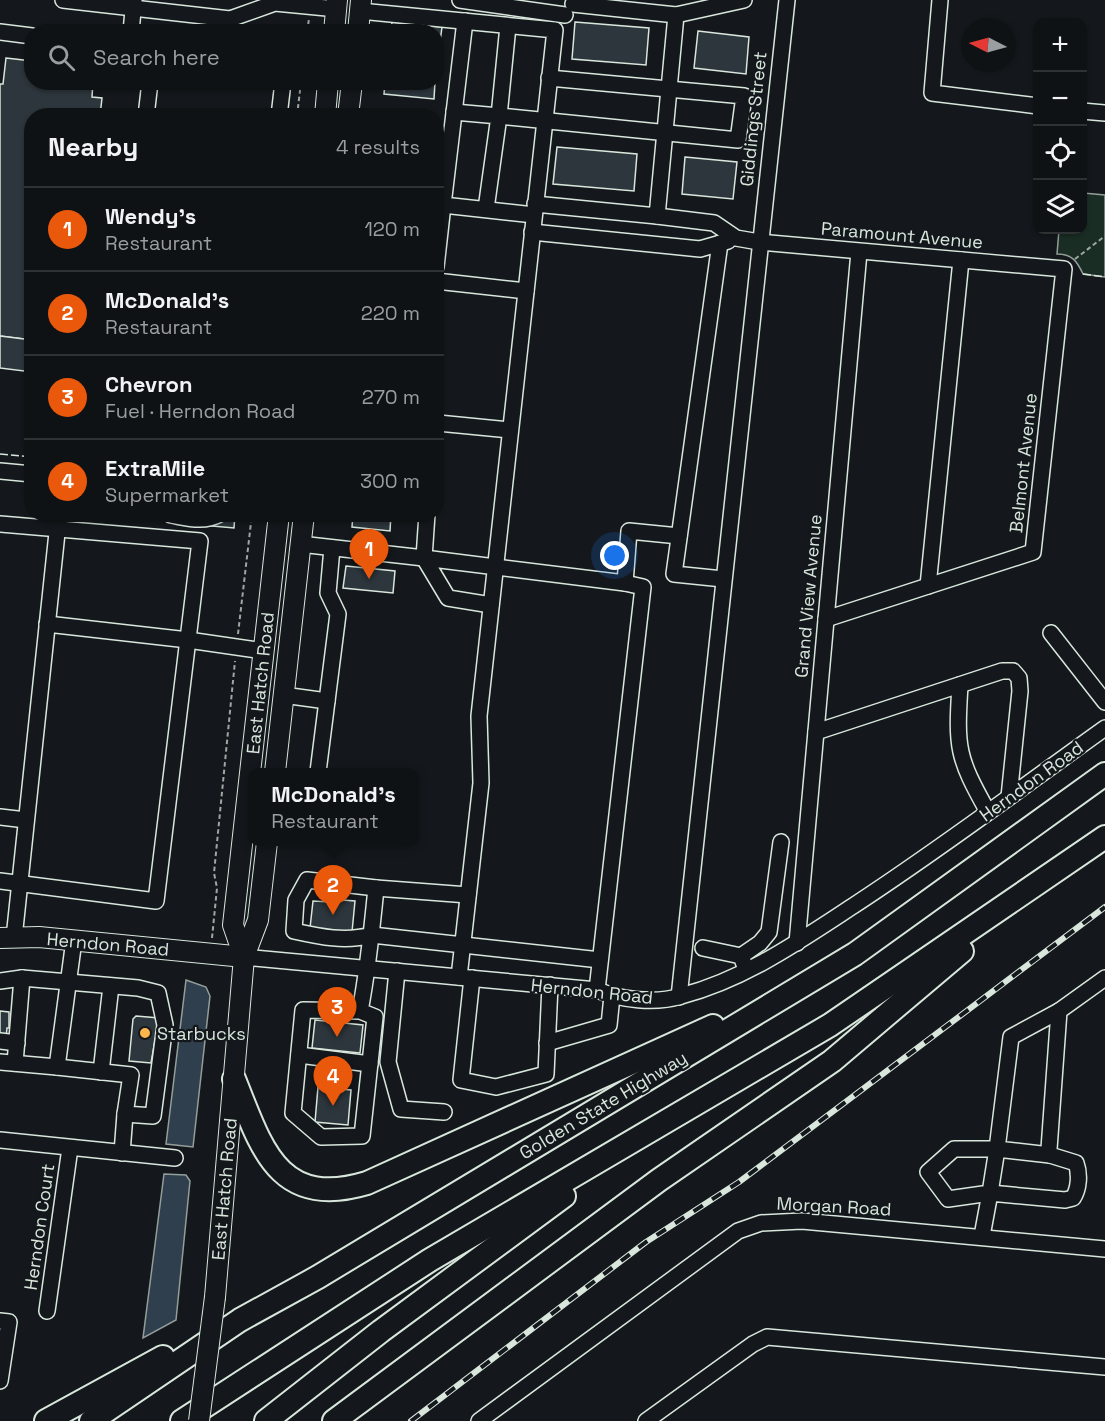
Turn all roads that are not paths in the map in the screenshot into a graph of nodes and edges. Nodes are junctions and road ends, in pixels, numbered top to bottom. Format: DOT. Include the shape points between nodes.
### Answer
graph roads {
  1 [pos="63,0"];
  2 [pos="460,0"];
  3 [pos="744,0"];
  4 [pos="787,0"];
  5 [pos="940,0"];
  6 [pos="134,4"];
  7 [pos="337,4"];
  8 [pos="361,6"];
  9 [pos="571,6"];
  10 [pos="676,15"];
  11 [pos="465,21"];
  12 [pos="132,24"];
  13 [pos="335,24"];
  14 [pos="359,24"];
  15 [pos="508,26"];
  16 [pos="555,30"];
  17 [pos="0,32"];
  18 [pos="24,35"];
  19 [pos="549,78"];
  20 [pos="669,88"];
  21 [pos="149,90"];
  22 [pos="282,90"];
  23 [pos="327,90"];
  24 [pos="351,90"];
  25 [pos="1033,105"];
  26 [pos="147,108"];
  27 [pos="280,108"];
  28 [pos="326,108"];
  29 [pos="349,108"];
  30 [pos="1087,111"];
  31 [pos="454,112"];
  32 [pos="1105,113"];
  33 [pos="499,116"];
  34 [pos="544,121"];
  35 [pos="665,133"];
  36 [pos="444,178"];
  37 [pos="444,204"];
  38 [pos="486,209"];
  39 [pos="535,209"];
  40 [pos="657,216"];
  41 [pos="532,231"];
  42 [pos="736,238"];
  43 [pos="759,242"];
  44 [pos="720,243"];
  45 [pos="859,252"];
  46 [pos="961,260"];
  47 [pos="1069,264"];
  48 [pos="444,281"];
  49 [pos="526,291"];
  50 [pos="444,426"];
  51 [pos="510,430"];
  52 [pos="0,471"];
  53 [pos="24,473"];
  54 [pos="39,522"];
  55 [pos="58,522"];
  56 [pos="64,522"];
  57 [pos="170,522"];
  58 [pos="278,522"];
  59 [pos="303,522"];
  60 [pos="426,522"];
  61 [pos="0,524"];
  62 [pos="679,536"];
  63 [pos="168,538"];
  64 [pos="300,544"];
  65 [pos="332,548"];
  66 [pos="424,558"];
  67 [pos="496,567"];
  68 [pos="723,579"];
  69 [pos="625,583"];
  70 [pos="928,586"];
  71 [pos="491,605"];
  72 [pos="826,619"];
  73 [pos="47,624"];
  74 [pos="1051,633"];
  75 [pos="188,640"];
  76 [pos="264,651"];
  77 [pos="960,685"];
  78 [pos="283,695"];
  79 [pos="327,701"];
  80 [pos="1105,702"];
  81 [pos="1105,728"];
  82 [pos="816,732"];
  83 [pos="250,768"];
  84 [pos="275,768"];
  85 [pos="319,768"];
  86 [pos="1105,774"];
  87 [pos="248,788"];
  88 [pos="1009,797"];
  89 [pos="988,812"];
  90 [pos="0,818"];
  91 [pos="26,820"];
  92 [pos="1105,837"];
  93 [pos="781,842"];
  94 [pos="267,846"];
  95 [pos="1050,877"];
  96 [pos="0,880"];
  97 [pos="20,883"];
  98 [pos="376,888"];
  99 [pos="468,895"];
  100 [pos="773,919"];
  101 [pos="799,922"];
  102 [pos="372,934"];
  103 [pos="7,938"];
  104 [pos="74,940"];
  105 [pos="796,943"];
  106 [pos="463,946"];
  107 [pos="704,948"];
  108 [pos="741,956"];
  109 [pos="244,957"];
  110 [pos="600,960"];
  111 [pos="369,968"];
  112 [pos="397,971"];
  113 [pos="747,972"];
  114 [pos="466,977"];
  115 [pos="22,978"];
  116 [pos="1105,978"];
  117 [pos="0,981"];
  118 [pos="69,983"];
  119 [pos="550,985"];
  120 [pos="111,986"];
  121 [pos="597,990"];
  122 [pos="612,996"];
  123 [pos="679,997"];
  124 [pos="779,1000"];
  125 [pos="360,1011"];
  126 [pos="1059,1011"];
  127 [pos="0,1041"];
  128 [pos="17,1043"];
  129 [pos="547,1043"];
  130 [pos="299,1055"];
  131 [pos="7,1063"];
  132 [pos="370,1064"];
  133 [pos="57,1067"];
  134 [pos="101,1072"];
  135 [pos="234,1079"];
  136 [pos="444,1112"];
  137 [pos="681,1112"];
  138 [pos="125,1114"];
  139 [pos="0,1140"];
  140 [pos="70,1148"];
  141 [pos="997,1149"];
  142 [pos="122,1153"];
  143 [pos="1050,1155"];
  144 [pos="175,1158"];
  145 [pos="990,1193"];
  146 [pos="982,1236"];
  147 [pos="1105,1249"];
  148 [pos="46,1311"];
  149 [pos="240,1320"];
  150 [pos="0,1321"];
  151 [pos="1105,1367"];
  152 [pos="0,1381"];
  153 [pos="46,1421"];
  154 [pos="91,1421"];
  155 [pos="182,1421"];
  156 [pos="199,1421"];
  157 [pos="266,1421"];
  158 [pos="334,1421"];
  159 [pos="479,1421"];
  160 [pos="646,1421"];
  1 -- 6 [label="street"];
  2 -- 9 [label="street"];
  3 -- 10 [label="street"];
  4 -- 43 [label="street, Giddings Street"];
  5 -- 25 [label="street" via="932,93"];
  6 -- 7 [label="street" via="230,19 275,3"];
  6 -- 12 [label="street"];
  7 -- 13 [label="main road"];
  8 -- 11 [label="street"];
  8 -- 14 [label="main road"];
  9 -- 10 [label="street"];
  9 -- 16 [label="street"];
  10 -- 20 [label="street"];
  11 -- 15 [label="street"];
  11 -- 31 [label="street"];
  15 -- 16 [label="street"];
  15 -- 33 [label="street"];
  16 -- 19 [label="street"];
  17 -- 18 [label="street"];
  19 -- 20 [label="street"];
  19 -- 34 [label="street"];
  20 -- 35 [label="street"];
  20 -- 35 [label="street" via="744,96 738,140"];
  21 -- 26 [label="street"];
  22 -- 27 [label="street"];
  23 -- 28 [label="main road"];
  24 -- 29 [label="main road"];
  30 -- 32 [label="street"];
  31 -- 33 [label="street"];
  31 -- 36 [label="street"];
  33 -- 34 [label="street"];
  33 -- 38 [label="street"];
  34 -- 35 [label="street"];
  34 -- 39 [label="street"];
  35 -- 40 [label="street"];
  37 -- 38 [label="street"];
  38 -- 39 [label="street"];
  39 -- 40 [label="street"];
  39 -- 41 [label="street"];
  40 -- 42 [label="street" via="714,223"];
  41 -- 44 [label="street" via="700,249"];
  41 -- 49 [label="street"];
  42 -- 43 [label="street, Paramount Avenue"];
  42 -- 44 [label="street"];
  43 -- 45 [label="street, Paramount Avenue"];
  43 -- 68 [label="street, Giddings Street"];
  44 -- 62 [label="street"];
  45 -- 46 [label="street, Paramount Avenue"];
  45 -- 72 [label="street, Grand View Avenue"];
  46 -- 47 [label="street, Paramount Avenue"];
  46 -- 70 [label="street"];
  47 -- 70 [label="street, Belmont Avenue" via="1033,552"];
  48 -- 49 [label="street"];
  49 -- 51 [label="street"];
  50 -- 51 [label="street"];
  51 -- 67 [label="street"];
  52 -- 53 [label="street"];
  54 -- 61 [label="street"];
  55 -- 73 [label="street"];
  56 -- 63 [label="street"];
  57 -- 63 [label="street"];
  58 -- 76 [label="main road, East Hatch Road"];
  59 -- 64 [label="main road, East Hatch Road"];
  60 -- 66 [label="street"];
  62 -- 68 [label="street" via="674,574"];
  62 -- 69 [label="street" via="629,531"];
  63 -- 75 [label="street" via="200,541"];
  64 -- 65 [label="street"];
  64 -- 78 [label="main road, East Hatch Road"];
  65 -- 66 [label="street"];
  65 -- 79 [label="street" via="328,593 338,614"];
  66 -- 67 [label="street"];
  66 -- 71 [label="street" via="448,598"];
  67 -- 69 [label="street"];
  67 -- 71 [label="street"];
  68 -- 123 [label="street, Giddings Street"];
  69 -- 110 [label="street" via="644,587"];
  70 -- 72 [label="street, Belmont Avenue"];
  71 -- 99 [label="street" via="479,716 481,783"];
  72 -- 82 [label="street, Grand View Avenue"];
  73 -- 75 [label="street"];
  73 -- 91 [label="street"];
  74 -- 80 [label="street"];
  75 -- 76 [label="street"];
  75 -- 97 [label="street" via="156,901"];
  76 -- 83 [label="main road, East Hatch Road"];
  77 -- 82 [label="street"];
  77 -- 88 [label="street" via="1002,671 1012,671 1019,678"];
  77 -- 89 [label="street" via="959,753"];
  78 -- 79 [label="street"];
  78 -- 84 [label="main road, East Hatch Road"];
  79 -- 85 [label="street"];
  81 -- 88 [label="street, Herndon Road"];
  82 -- 101 [label="street, Grand View Avenue"];
  86 -- 124 [label="highway, Golden State Highway" via="855,954"];
  87 -- 109 [label="main road, East Hatch Road" via="232,925"];
  88 -- 89 [label="street, Herndon Road"];
  89 -- 105 [label="street, Herndon Road"];
  90 -- 91 [label="street"];
  91 -- 97 [label="street"];
  92 -- 95 [label="highway"];
  93 -- 100 [label="street"];
  94 -- 109 [label="main road, East Hatch Road" via="258,920"];
  95 -- 137 [label="highway" via="830,1025"];
  95 -- 158 [label="highway" via="832,1061 659,1179"];
  96 -- 97 [label="street"];
  97 -- 103 [label="street"];
  98 -- 99 [label="street"];
  98 -- 102 [label="street"];
  98 -- 102 [label="street" via="307,880 296,900 294,931 325,938 355,939"];
  99 -- 106 [label="street"];
  100 -- 101 [label="street"];
  100 -- 108 [label="street" via="760,943"];
  101 -- 105 [label="street, Grand View Avenue"];
  102 -- 106 [label="street"];
  102 -- 111 [label="street"];
  103 -- 104 [label="main road, Herndon Road"];
  104 -- 109 [label="main road, Herndon Road"];
  104 -- 118 [label="street"];
  105 -- 113 [label="street, Herndon Road"];
  106 -- 110 [label="street"];
  106 -- 114 [label="street"];
  107 -- 108 [label="street"];
  108 -- 113 [label="street"];
  109 -- 111 [label="street, Herndon Road"];
  109 -- 135 [label="main road, East Hatch Road"];
  110 -- 121 [label="street"];
  111 -- 112 [label="street, Herndon Road"];
  111 -- 125 [label="street"];
  112 -- 114 [label="street, Herndon Road"];
  112 -- 136 [label="street" via="388,1062 401,1109"];
  113 -- 123 [label="street, Herndon Road"];
  114 -- 119 [label="street, Herndon Road"];
  114 -- 129 [label="street" via="461,1080 496,1087 546,1074"];
  115 -- 117 [label="street"];
  115 -- 118 [label="street"];
  115 -- 128 [label="street"];
  116 -- 126 [label="street"];
  118 -- 120 [label="street"];
  118 -- 133 [label="street"];
  119 -- 121 [label="street, Herndon Road"];
  119 -- 129 [label="street"];
  120 -- 134 [label="street"];
  120 -- 138 [label="street" via="158,993 165,1025 153,1116"];
  121 -- 122 [label="street, Herndon Road"];
  122 -- 123 [label="street, Herndon Road"];
  122 -- 129 [label="street" via="609,1025"];
  124 -- 135 [label="highway" via="680,1039 348,1189 329,1191 306,1186 273,1164 262,1149"];
  124 -- 149 [label="highway, Golden State Highway"];
  125 -- 130 [label="street" via="303,1010"];
  125 -- 132 [label="street" via="375,1017"];
  126 -- 141 [label="street" via="1011,1037"];
  126 -- 143 [label="street"];
  127 -- 128 [label="street"];
  128 -- 131 [label="street"];
  130 -- 132 [label="street"];
  130 -- 132 [label="street" via="293,1113 321,1137 362,1136"];
  131 -- 133 [label="street"];
  133 -- 134 [label="street"];
  134 -- 138 [label="street" via="130,1075"];
  135 -- 156 [label="main road, East Hatch Road, bridge" via="215,1297"];
  137 -- 155 [label="highway" via="430,1260"];
  137 -- 157 [label="highway" via="490,1249"];
  138 -- 142 [label="street"];
  139 -- 140 [label="street"];
  140 -- 142 [label="street"];
  140 -- 148 [label="street, Herndon Court"];
  141 -- 143 [label="street"];
  141 -- 145 [label="street"];
  141 -- 145 [label="street" via="954,1149 928,1172 948,1199"];
  142 -- 144 [label="street"];
  143 -- 145 [label="street" via="1076,1163 1079,1170 1073,1198"];
  145 -- 146 [label="street"];
  146 -- 147 [label="street, Morgan Road"];
  146 -- 159 [label="street, Morgan Road" via="802,1221 761,1223 738,1231"];
  149 -- 153 [label="highway"];
  149 -- 154 [label="highway, Golden State Highway"];
  150 -- 152 [label="street" via="9,1322"];
  151 -- 160 [label="street" via="767,1337"];
}
